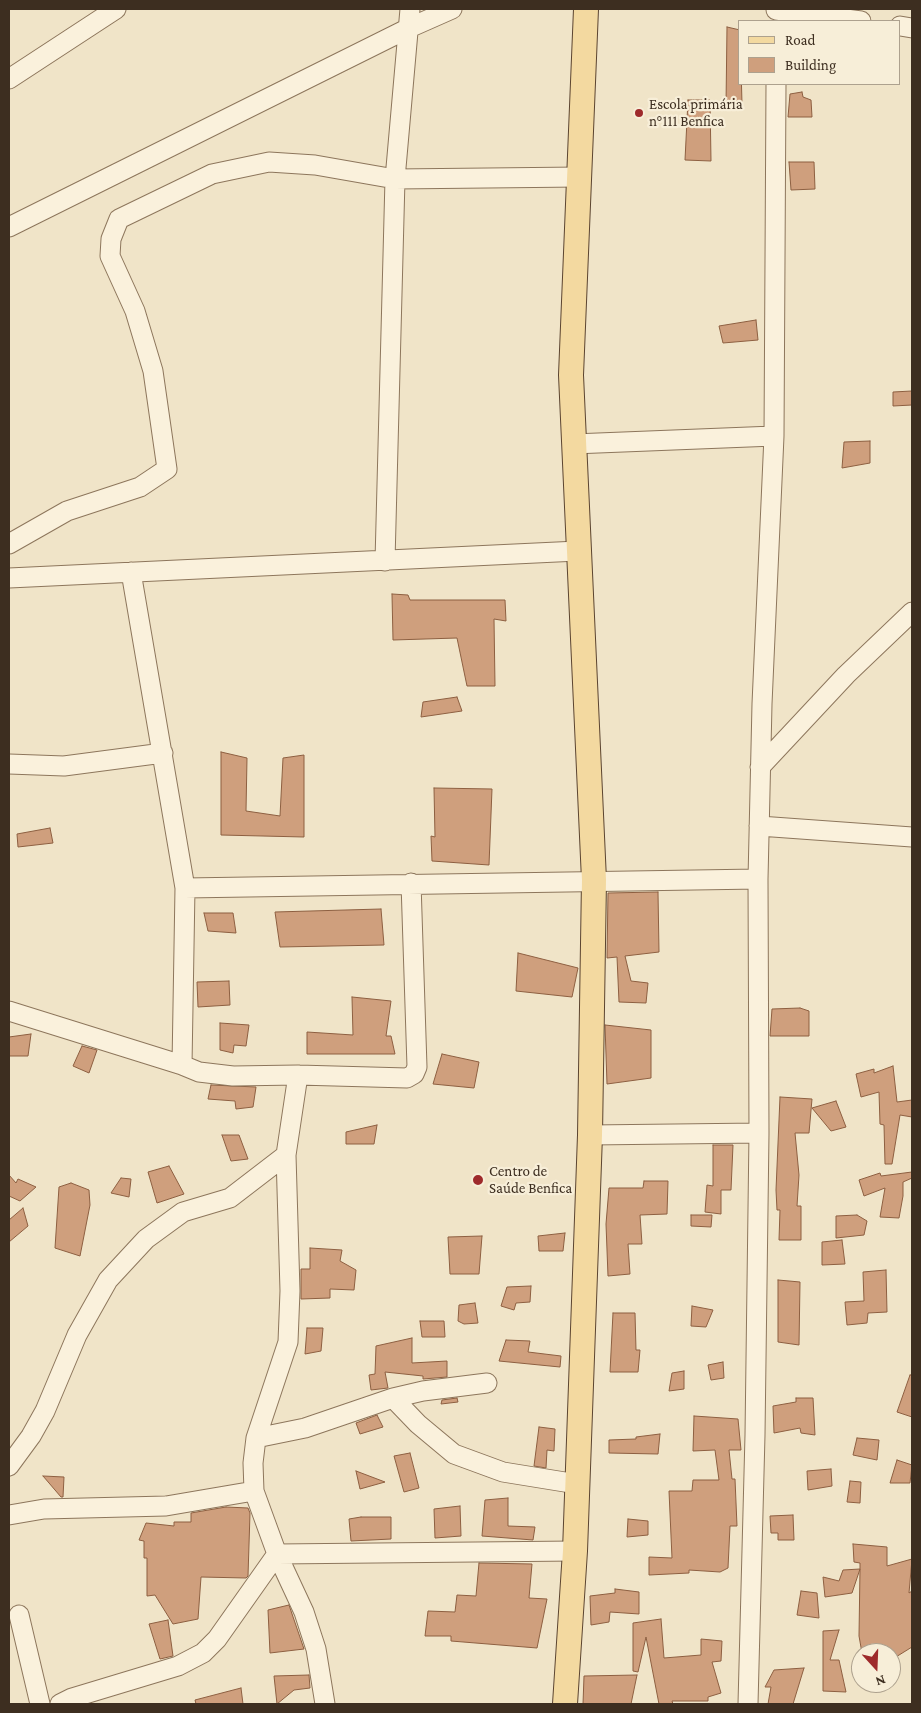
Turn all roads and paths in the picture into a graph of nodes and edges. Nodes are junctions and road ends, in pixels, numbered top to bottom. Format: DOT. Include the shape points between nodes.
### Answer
graph roads {
  1 [pos="116,9"];
  2 [pos="410,9"];
  3 [pos="452,9"];
  4 [pos="586,9"];
  5 [pos="776,13"];
  6 [pos="850,20"];
  7 [pos="409,28"];
  8 [pos="9,78"];
  9 [pos="776,85"];
  10 [pos="580,177"];
  11 [pos="395,179"];
  12 [pos="9,227"];
  13 [pos="774,436"];
  14 [pos="573,444"];
  15 [pos="9,544"];
  16 [pos="578,551"];
  17 [pos="385,561"];
  18 [pos="132,572"];
  19 [pos="9,578"];
  20 [pos="912,612"];
  21 [pos="163,754"];
  22 [pos="9,764"];
  23 [pos="760,767"];
  24 [pos="759,826"];
  25 [pos="912,836"];
  26 [pos="758,879"];
  27 [pos="594,880"];
  28 [pos="412,883"];
  29 [pos="185,888"];
  30 [pos="9,1011"];
  31 [pos="182,1065"];
  32 [pos="298,1074"];
  33 [pos="759,1134"];
  34 [pos="590,1135"];
  35 [pos="286,1155"];
  36 [pos="486,1383"];
  37 [pos="393,1398"];
  38 [pos="256,1438"];
  39 [pos="9,1466"];
  40 [pos="577,1484"];
  41 [pos="254,1491"];
  42 [pos="9,1515"];
  43 [pos="574,1551"];
  44 [pos="276,1554"];
  45 [pos="18,1614"];
  46 [pos="40,1704"];
  47 [pos="60,1704"];
  48 [pos="325,1704"];
  49 [pos="565,1704"];
  50 [pos="748,1704"];
  1 -- 8 [label="street"];
  2 -- 7 [label="street"];
  3 -- 7 [label="street"];
  4 -- 10 [label="main road"];
  5 -- 6 [label="street"];
  7 -- 11 [label="street"];
  7 -- 12 [label="street"];
  9 -- 13 [label="street"];
  10 -- 11 [label="street"];
  10 -- 14 [label="main road" via="571,366"];
  11 -- 15 [label="street" via="315,165 269,162 212,174 119,219 111,239 110,256 135,310 153,370 167,469 140,487 67,511"];
  11 -- 17 [label="street"];
  13 -- 14 [label="street"];
  13 -- 23 [label="street"];
  14 -- 16 [label="main road"];
  16 -- 17 [label="street"];
  16 -- 27 [label="main road"];
  17 -- 18 [label="street"];
  18 -- 19 [label="street"];
  18 -- 21 [label="street"];
  20 -- 23 [label="street" via="846,675"];
  21 -- 22 [label="street" via="64,766"];
  21 -- 29 [label="street"];
  23 -- 24 [label="street"];
  24 -- 25 [label="street"];
  24 -- 26 [label="street"];
  26 -- 27 [label="street"];
  26 -- 33 [label="street"];
  27 -- 28 [label="street"];
  27 -- 34 [label="main road"];
  28 -- 29 [label="street"];
  28 -- 32 [label="street" via="417,1067 414,1074 406,1078"];
  29 -- 31 [label="street"];
  30 -- 31 [label="street"];
  31 -- 32 [label="street" via="199,1072 233,1076"];
  32 -- 35 [label="street"];
  33 -- 34 [label="street"];
  33 -- 50 [label="street"];
  34 -- 40 [label="main road"];
  35 -- 38 [label="street" via="290,1292 288,1342"];
  35 -- 39 [label="street" via="230,1198 183,1212 146,1239 108,1280 78,1335 45,1411"];
  36 -- 37 [label="street"];
  37 -- 38 [label="street" via="305,1428"];
  37 -- 40 [label="street" via="454,1454 503,1472"];
  38 -- 41 [label="street"];
  40 -- 43 [label="main road"];
  41 -- 42 [label="street" via="166,1506 44,1509"];
  41 -- 44 [label="street"];
  43 -- 44 [label="street"];
  43 -- 49 [label="main road"];
  44 -- 47 [label="street" via="217,1639 203,1653 178,1666"];
  44 -- 48 [label="street" via="304,1612 316,1649"];
  45 -- 46 [label="street"];
}
